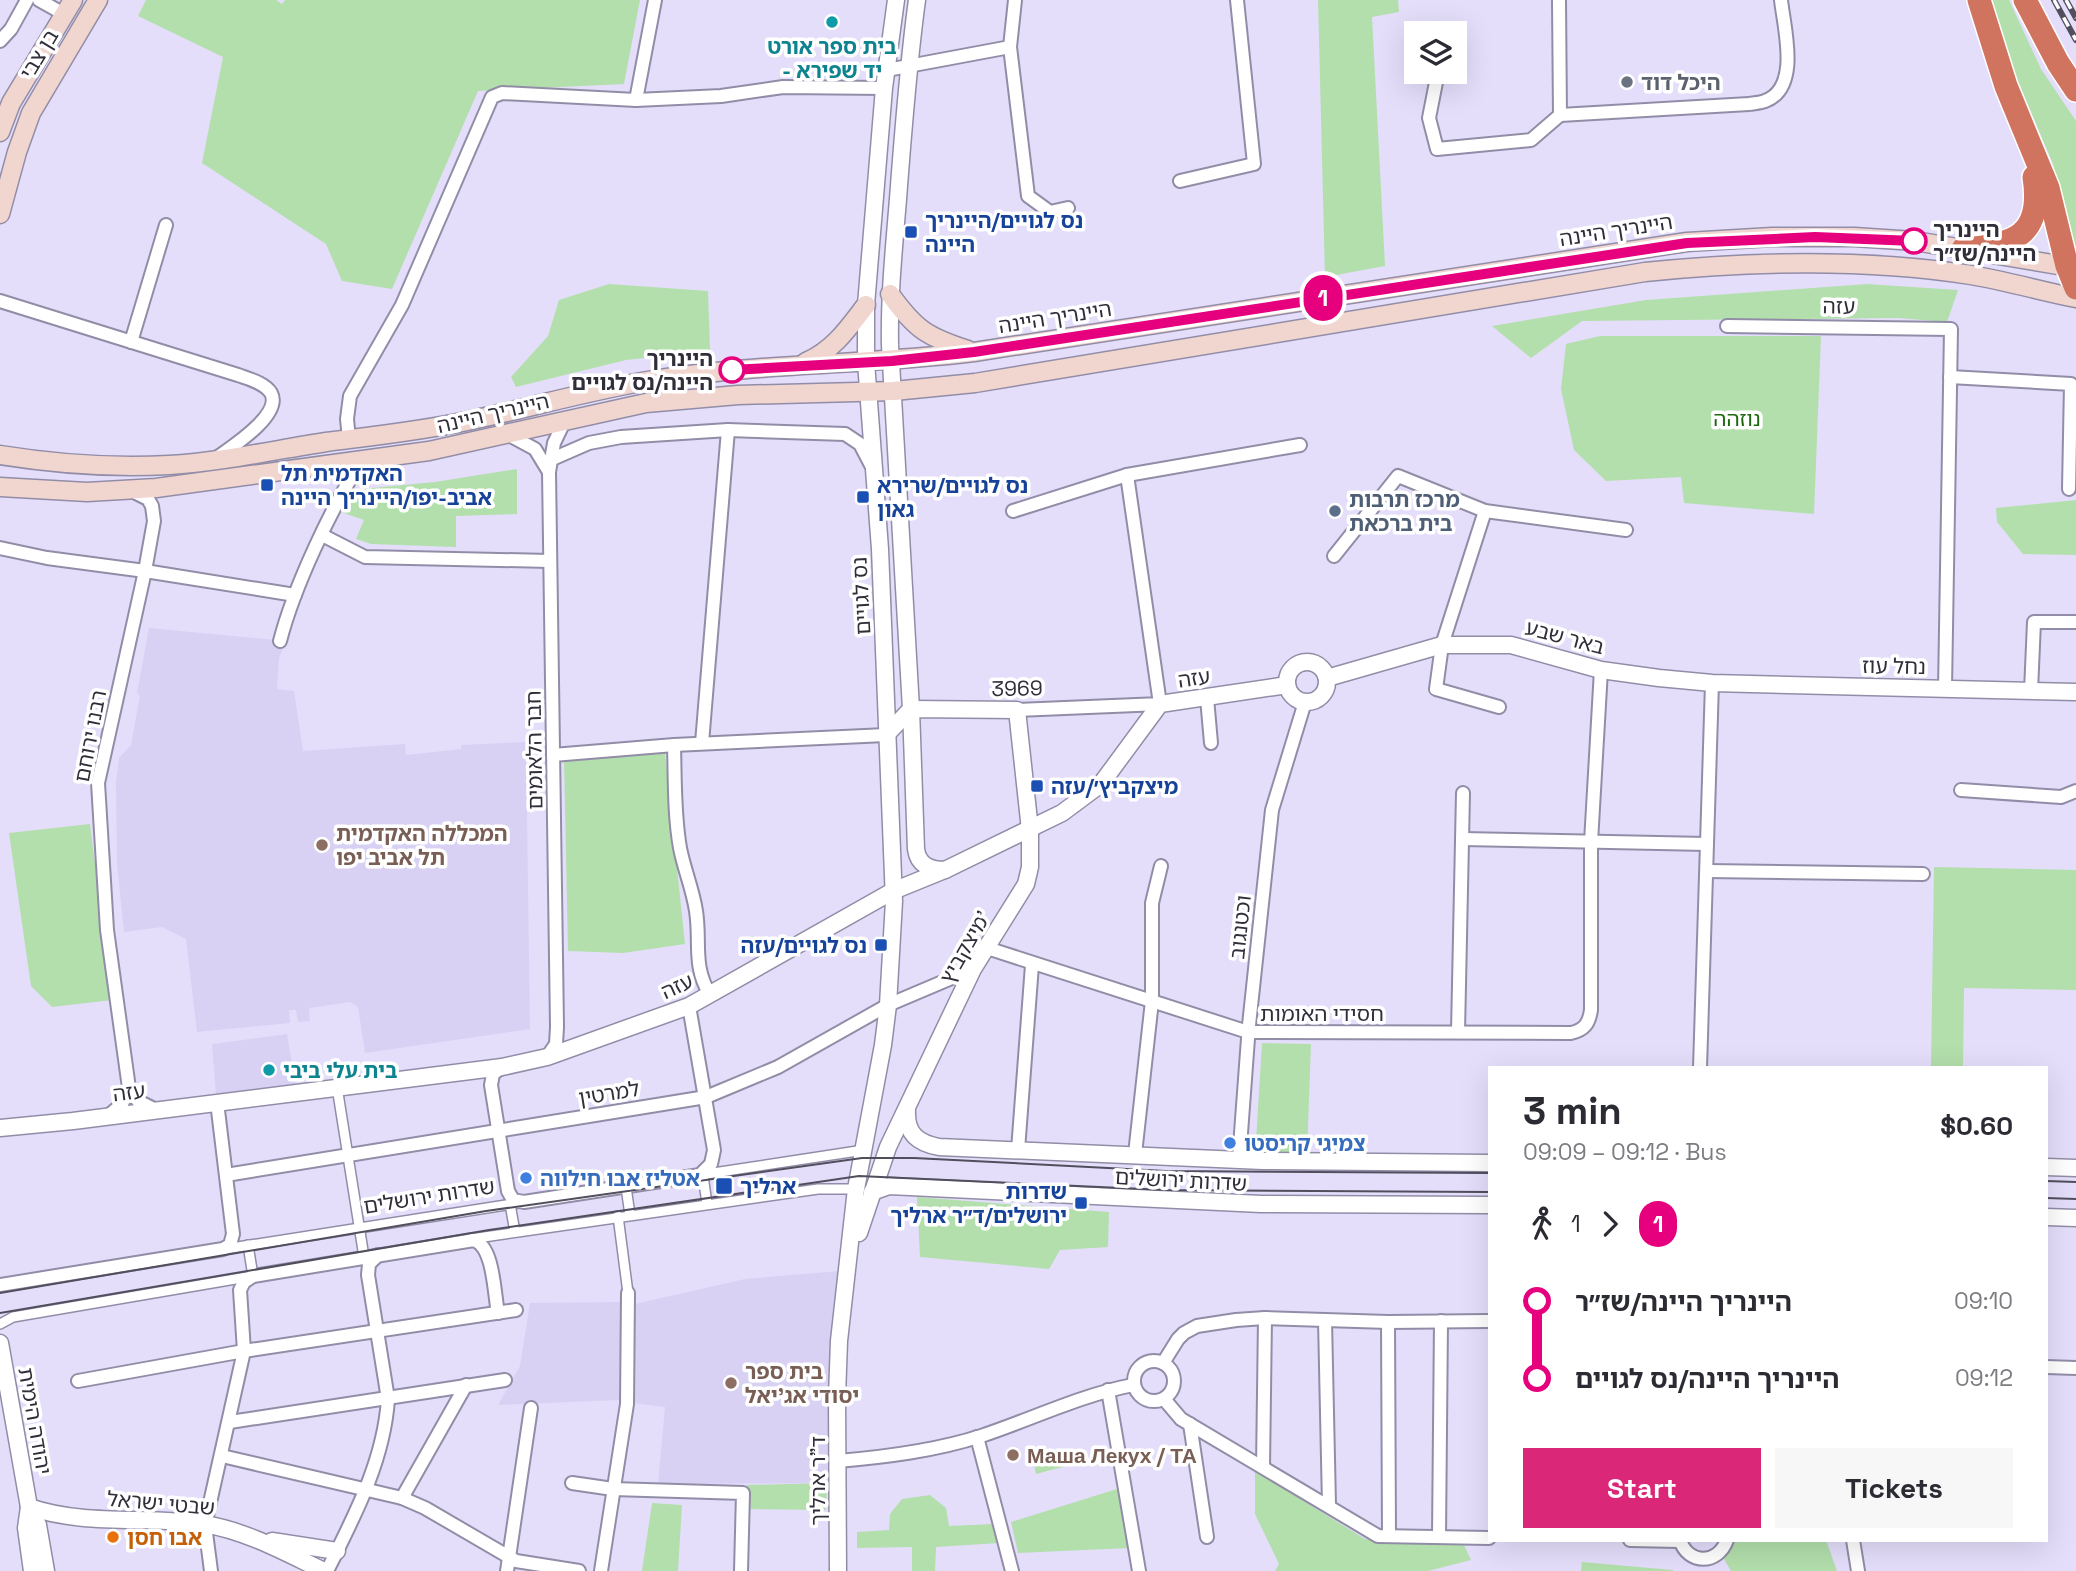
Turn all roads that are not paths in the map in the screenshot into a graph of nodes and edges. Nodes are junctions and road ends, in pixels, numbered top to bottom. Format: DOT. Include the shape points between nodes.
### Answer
graph roads {
  1 [pos="27,0"];
  2 [pos="39,0"];
  3 [pos="98,0"];
  4 [pos="655,0"];
  5 [pos="896,0"];
  6 [pos="917,0"];
  7 [pos="1015,0"];
  8 [pos="1237,0"];
  9 [pos="1559,0"];
  10 [pos="1781,0"];
  11 [pos="1979,0"];
  12 [pos="2025,0"];
  13 [pos="68,7"];
  14 [pos="0,41"];
  15 [pos="1010,47"];
  16 [pos="908,67"];
  17 [pos="887,70"];
  18 [pos="1436,84"];
  19 [pos="884,88"];
  20 [pos="2076,90"];
  21 [pos="636,100"];
  22 [pos="1560,115"];
  23 [pos="2023,130"];
  24 [pos="0,132"];
  25 [pos="1180,181"];
  26 [pos="1068,208"];
  27 [pos="0,214"];
  28 [pos="166,225"];
  29 [pos="1963,249"];
  30 [pos="2071,267"];
  31 [pos="2076,288"];
  32 [pos="890,294"];
  33 [pos="2076,298"];
  34 [pos="0,301"];
  35 [pos="866,305"];
  36 [pos="1727,326"];
  37 [pos="131,342"];
  38 [pos="974,352"];
  39 [pos="892,361"];
  40 [pos="866,362"];
  41 [pos="800,364"];
  42 [pos="1950,377"];
  43 [pos="894,391"];
  44 [pos="868,393"];
  45 [pos="566,419"];
  46 [pos="728,430"];
  47 [pos="507,434"];
  48 [pos="349,439"];
  49 [pos="1300,445"];
  50 [pos="1,455"];
  51 [pos="214,459"];
  52 [pos="362,460"];
  53 [pos="549,466"];
  54 [pos="873,472"];
  55 [pos="1127,475"];
  56 [pos="0,487"];
  57 [pos="2069,489"];
  58 [pos="130,490"];
  59 [pos="1485,510"];
  60 [pos="1013,511"];
  61 [pos="1626,530"];
  62 [pos="322,535"];
  63 [pos="0,548"];
  64 [pos="1334,556"];
  65 [pos="550,561"];
  66 [pos="145,571"];
  67 [pos="295,595"];
  68 [pos="2076,622"];
  69 [pos="281,641"];
  70 [pos="1442,645"];
  71 [pos="1601,670"];
  72 [pos="1327,678"];
  73 [pos="1712,683"];
  74 [pos="1287,685"];
  75 [pos="1945,689"];
  76 [pos="2031,691"];
  77 [pos="2076,692"];
  78 [pos="1207,698"];
  79 [pos="1305,702"];
  80 [pos="1160,704"];
  81 [pos="1499,706"];
  82 [pos="911,709"];
  83 [pos="1017,710"];
  84 [pos="886,735"];
  85 [pos="702,743"];
  86 [pos="1211,743"];
  87 [pos="674,745"];
  88 [pos="553,755"];
  89 [pos="1961,790"];
  90 [pos="2076,791"];
  91 [pos="1463,793"];
  92 [pos="1030,830"];
  93 [pos="1462,839"];
  94 [pos="1591,842"];
  95 [pos="1707,844"];
  96 [pos="1161,866"];
  97 [pos="947,869"];
  98 [pos="1707,871"];
  99 [pos="1923,874"];
  100 [pos="893,891"];
  101 [pos="987,948"];
  102 [pos="1032,965"];
  103 [pos="973,969"];
  104 [pos="710,995"];
  105 [pos="1152,1001"];
  106 [pos="888,1005"];
  107 [pos="689,1006"];
  108 [pos="557,1027"];
  109 [pos="1248,1032"];
  110 [pos="1458,1032"];
  111 [pos="582,1045"];
  112 [pos="547,1057"];
  113 [pos="1700,1066"];
  114 [pos="502,1067"];
  115 [pos="337,1087"];
  116 [pos="129,1088"];
  117 [pos="706,1097"];
  118 [pos="217,1102"];
  119 [pos="907,1109"];
  120 [pos="156,1110"];
  121 [pos="108,1116"];
  122 [pos="0,1128"];
  123 [pos="498,1131"];
  124 [pos="864,1150"];
  125 [pos="1018,1150"];
  126 [pos="1135,1154"];
  127 [pos="348,1156"];
  128 [pos="1239,1160"];
  129 [pos="1488,1163"];
  130 [pos="2048,1167"];
  131 [pos="2076,1168"];
  132 [pos="226,1175"];
  133 [pos="698,1176"];
  134 [pos="626,1187"];
  135 [pos="864,1190"];
  136 [pos="524,1202"];
  137 [pos="510,1204"];
  138 [pos="708,1204"];
  139 [pos="1488,1205"];
  140 [pos="630,1214"];
  141 [pos="618,1216"];
  142 [pos="2048,1217"];
  143 [pos="2076,1218"];
  144 [pos="359,1227"];
  145 [pos="515,1232"];
  146 [pos="469,1240"];
  147 [pos="248,1245"];
  148 [pos="223,1249"];
  149 [pos="378,1255"];
  150 [pos="364,1257"];
  151 [pos="253,1276"];
  152 [pos="0,1285"];
  153 [pos="628,1293"];
  154 [pos="516,1310"];
  155 [pos="498,1313"];
  156 [pos="1265,1318"];
  157 [pos="1325,1320"];
  158 [pos="1441,1321"];
  159 [pos="1488,1321"];
  160 [pos="1388,1322"];
  161 [pos="0,1324"];
  162 [pos="378,1332"];
  163 [pos="0,1343"];
  164 [pos="244,1351"];
  165 [pos="1163,1363"];
  166 [pos="2048,1367"];
  167 [pos="2076,1368"];
  168 [pos="505,1380"];
  169 [pos="78,1381"];
  170 [pos="466,1385"];
  171 [pos="1133,1385"];
  172 [pos="1108,1390"];
  173 [pos="388,1399"];
  174 [pos="1164,1399"];
  175 [pos="531,1408"];
  176 [pos="230,1422"];
  177 [pos="1190,1424"];
  178 [pos="978,1437"];
  179 [pos="222,1457"];
  180 [pos="838,1461"];
  181 [pos="1263,1467"];
  182 [pos="572,1483"];
  183 [pos="614,1489"];
  184 [pos="367,1490"];
  185 [pos="402,1498"];
  186 [pos="1329,1505"];
  187 [pos="29,1507"];
  188 [pos="63,1515"];
  189 [pos="205,1525"];
  190 [pos="1389,1536"];
  191 [pos="252,1537"];
  192 [pos="1207,1537"];
  193 [pos="1439,1537"];
  194 [pos="1488,1538"];
  195 [pos="1681,1542"];
  196 [pos="1726,1542"];
  197 [pos="1853,1542"];
  198 [pos="42,1546"];
  199 [pos="337,1551"];
  200 [pos="509,1557"];
  201 [pos="1713,1565"];
  202 [pos="33,1571"];
  203 [pos="46,1571"];
  204 [pos="211,1571"];
  205 [pos="325,1571"];
  206 [pos="507,1571"];
  207 [pos="579,1571"];
  208 [pos="601,1571"];
  209 [pos="741,1571"];
  210 [pos="838,1571"];
  211 [pos="1012,1571"];
  212 [pos="1139,1571"];
  213 [pos="1858,1571"];
  1 -- 14 [label="street"];
  2 -- 13 [label="street"];
  3 -- 27 [label="main road, בן צבי" via="31,113"];
  4 -- 21 [label="street"];
  5 -- 17 [label="street, נס לגויים"];
  6 -- 16 [label="street, נס לגויים"];
  7 -- 15 [label="street"];
  8 -- 25 [label="street" via="1254,164"];
  9 -- 22 [label="street"];
  10 -- 22 [label="street" via="1788,63 1782,88 1767,101"];
  11 -- 23 [label="highway"];
  12 -- 20 [label="highway"];
  13 -- 24 [label="main road, בן צבי" via="11,103"];
  15 -- 16 [label="street"];
  15 -- 26 [label="street" via="1028,196 1050,212"];
  16 -- 17 [label="street"];
  16 -- 32 [label="street, נס לגויים"];
  17 -- 19 [label="street, נס לגויים"];
  18 -- 22 [label="street" via="1429,118 1437,149 1531,140"];
  19 -- 21 [label="street" via="783,87 721,96"];
  19 -- 35 [label="street, נס לגויים"];
  21 -- 48 [label="street" via="502,93 492,97 402,305 350,396"];
  23 -- 29 [label="highway" via="2037,206 2030,225 2006,242"];
  23 -- 30 [label="highway" via="2048,188"];
  28 -- 37 [label="street"];
  29 -- 30 [label="main road, היינריך היינה"];
  29 -- 38 [label="main road, היינריך היינה" via="1854,237 1687,243"];
  30 -- 31 [label="highway"];
  32 -- 38 [label="main road" via="923,331"];
  32 -- 39 [label="street, נס לגויים"];
  33 -- 43 [label="main road, היינריך היינה" via="1973,275 1917,268 1718,264 1645,272 975,383"];
  34 -- 37 [label="street"];
  35 -- 40 [label="street, נס לגויים"];
  35 -- 41 [label="main road" via="839,340"];
  36 -- 42 [label="street, עזה" via="1951,329"];
  37 -- 51 [label="street" via="267,388 274,402 271,412"];
  38 -- 39 [label="main road, היינריך היינה"];
  39 -- 40 [label="main road, היינריך היינה"];
  39 -- 43 [label="street, נס לגויים"];
  40 -- 41 [label="main road, היינריך היינה"];
  40 -- 44 [label="street, נס לגויים"];
  41 -- 48 [label="main road, היינריך היינה" via="654,379 467,421"];
  42 -- 57 [label="street" via="2071,384"];
  42 -- 75 [label="street"];
  43 -- 44 [label="main road, היינריך היינה"];
  43 -- 82 [label="street, נס לגויים"];
  44 -- 45 [label="main road, היינריך היינה" via="695,398"];
  44 -- 54 [label="street, נס לגויים"];
  45 -- 47 [label="main road, היינריך היינה"];
  45 -- 53 [label="street, חבר הלאומים" via="556,436"];
  46 -- 53 [label="street" via="589,443"];
  46 -- 54 [label="street" via="845,434 860,444"];
  46 -- 85 [label="street"];
  47 -- 52 [label="main road, היינריך היינה"];
  47 -- 53 [label="street" via="535,449"];
  48 -- 51 [label="main road, היינריך היינה"];
  49 -- 55 [label="street"];
  50 -- 51 [label="main road, היינריך היינה" via="121,466"];
  52 -- 58 [label="main road, היינריך היינה"];
  52 -- 62 [label="street"];
  53 -- 65 [label="street, חבר הלאומים"];
  54 -- 84 [label="street, נס לגויים"];
  55 -- 60 [label="street"];
  55 -- 80 [label="street"];
  56 -- 58 [label="main road, היינריך היינה"];
  58 -- 66 [label="street, רבנו ירוחם" via="148,499 154,513"];
  59 -- 61 [label="street"];
  59 -- 64 [label="street" via="1398,476"];
  59 -- 70 [label="street"];
  62 -- 65 [label="street" via="365,557"];
  62 -- 67 [label="street"];
  63 -- 66 [label="street"];
  65 -- 88 [label="street, חבר הלאומים"];
  66 -- 67 [label="street"];
  66 -- 116 [label="street, רבנו ירוחם" via="97,783 107,930"];
  67 -- 69 [label="street"];
  68 -- 76 [label="street" via="2034,622"];
  70 -- 71 [label="street, באר שבע" via="1511,645"];
  70 -- 72 [label="street, באר שבע"];
  70 -- 81 [label="street" via="1436,690"];
  71 -- 73 [label="street, באר שבע"];
  71 -- 94 [label="street"];
  72 -- 74 [label="street" via="1317,663 1304,661 1289,672"];
  72 -- 79 [label="street" via="1322,696"];
  73 -- 75 [label="street, נחל עוז"];
  73 -- 95 [label="street"];
  74 -- 78 [label="street, עזה"];
  74 -- 79 [label="street" via="1293,696"];
  75 -- 76 [label="street, נחל עוז"];
  76 -- 77 [label="street, נחל עוז"];
  78 -- 80 [label="street, עזה"];
  78 -- 86 [label="street"];
  79 -- 109 [label="street, וכטנגוב" via="1272,810"];
  80 -- 83 [label="street, 3969"];
  80 -- 92 [label="street, עזה" via="1101,784 1080,802"];
  82 -- 83 [label="street, 3969"];
  82 -- 84 [label="street"];
  82 -- 97 [label="street, נס לגויים" via="916,855 926,866"];
  83 -- 92 [label="street, מיצקביץ'"];
  84 -- 85 [label="street"];
  84 -- 100 [label="street, נס לגויים"];
  85 -- 87 [label="street"];
  87 -- 88 [label="street"];
  87 -- 104 [label="street" via="675,816 696,911 698,968"];
  88 -- 108 [label="street, חבר הלאומים"];
  89 -- 90 [label="street" via="2060,797"];
  91 -- 93 [label="street"];
  92 -- 97 [label="street, עזה"];
  92 -- 101 [label="street, מיצקביץ'" via="1026,884"];
  93 -- 94 [label="street"];
  93 -- 110 [label="street"];
  94 -- 95 [label="street"];
  94 -- 110 [label="street, חסידי האומות" via="1591,1010 1585,1027 1571,1033"];
  95 -- 98 [label="street"];
  96 -- 105 [label="street" via="1152,903"];
  97 -- 100 [label="street, עזה"];
  98 -- 99 [label="street"];
  98 -- 113 [label="street"];
  100 -- 104 [label="street, עזה"];
  100 -- 106 [label="street, נס לגויים"];
  101 -- 102 [label="street, חסידי האומות"];
  101 -- 103 [label="street, מיצקביץ'"];
  102 -- 105 [label="street, חסידי האומות"];
  102 -- 125 [label="street"];
  103 -- 106 [label="street, למרטין"];
  103 -- 119 [label="street, מיצקביץ'"];
  104 -- 107 [label="street, עזה"];
  105 -- 109 [label="street, חסידי האומות"];
  105 -- 126 [label="street"];
  106 -- 117 [label="street, למרטין" via="778,1068"];
  106 -- 124 [label="street, נס לגויים"];
  107 -- 111 [label="street, עזה"];
  107 -- 117 [label="street"];
  108 -- 111 [label="street"];
  108 -- 112 [label="street, חבר הלאומים" via="556,1044"];
  109 -- 110 [label="street, חסידי האומות"];
  109 -- 128 [label="street, וכטנגוב"];
  111 -- 112 [label="street, עזה"];
  112 -- 114 [label="street, עזה"];
  114 -- 115 [label="street, עזה"];
  114 -- 123 [label="street" via="491,1079"];
  115 -- 118 [label="street, עזה"];
  115 -- 127 [label="street"];
  116 -- 120 [label="street" via="138,1101"];
  116 -- 121 [label="street" via="122,1104"];
  117 -- 123 [label="street, למרטין"];
  117 -- 133 [label="street" via="713,1157 708,1169"];
  118 -- 120 [label="street, עזה"];
  118 -- 132 [label="street"];
  119 -- 125 [label="street, שדרות ירושלים" via="911,1133 927,1145"];
  119 -- 135 [label="street, מיצקביץ'"];
  120 -- 121 [label="street, עזה"];
  121 -- 122 [label="street, עזה"];
  123 -- 127 [label="street, למרטין"];
  123 -- 136 [label="street" via="509,1194"];
  124 -- 133 [label="street, שדרות ירושלים"];
  124 -- 135 [label="street, נס לגויים"];
  125 -- 126 [label="street, שדרות ירושלים"];
  126 -- 128 [label="street, שדרות ירושלים"];
  127 -- 132 [label="street, למרטין"];
  127 -- 144 [label="street"];
  128 -- 129 [label="street, שדרות ירושלים"];
  130 -- 131 [label="street"];
  132 -- 148 [label="street" via="233,1234 232,1243"];
  133 -- 134 [label="street, שדרות ירושלים"];
  133 -- 138 [label="street"];
  134 -- 136 [label="street, שדרות ירושלים"];
  134 -- 140 [label="street"];
  135 -- 138 [label="street, שדרות ירושלים" via="818,1189"];
  135 -- 139 [label="street, שדרות ירושלים" via="889,1186 1261,1205"];
  135 -- 180 [label="street, ד\"ר ארליך" via="837,1369"];
  136 -- 137 [label="street, שדרות ירושלים"];
  137 -- 144 [label="street, שדרות ירושלים"];
  137 -- 145 [label="street"];
  138 -- 140 [label="street, שדרות ירושלים"];
  140 -- 141 [label="street, שדרות ירושלים"];
  141 -- 145 [label="street, שדרות ירושלים"];
  141 -- 153 [label="street"];
  142 -- 143 [label="street"];
  144 -- 147 [label="street, שדרות ירושלים"];
  144 -- 150 [label="street"];
  145 -- 146 [label="street, שדרות ירושלים"];
  146 -- 149 [label="street, שדרות ירושלים"];
  146 -- 155 [label="street" via="487,1250"];
  147 -- 148 [label="street, שדרות ירושלים"];
  147 -- 151 [label="street"];
  148 -- 152 [label="street, שדרות ירושלים"];
  149 -- 150 [label="street, שדרות ירושלים"];
  149 -- 162 [label="street" via="369,1264 368,1275"];
  150 -- 151 [label="street, שדרות ירושלים"];
  151 -- 161 [label="street, שדרות ירושלים" via="13,1317"];
  151 -- 164 [label="street" via="240,1290"];
  153 -- 183 [label="street" via="627,1404"];
  154 -- 155 [label="street"];
  155 -- 162 [label="street"];
  156 -- 157 [label="street"];
  156 -- 165 [label="street" via="1196,1326 1178,1339"];
  156 -- 181 [label="street"];
  157 -- 160 [label="street"];
  157 -- 186 [label="street"];
  158 -- 159 [label="street"];
  158 -- 160 [label="street"];
  158 -- 193 [label="street"];
  160 -- 190 [label="street"];
  162 -- 164 [label="street"];
  162 -- 173 [label="street"];
  163 -- 187 [label="street, יהודה הימית"];
  164 -- 169 [label="street"];
  164 -- 176 [label="street"];
  165 -- 171 [label="street" via="1150,1361 1139,1367"];
  165 -- 174 [label="street" via="1172,1372 1174,1384"];
  166 -- 167 [label="street"];
  168 -- 170 [label="street"];
  170 -- 173 [label="street"];
  170 -- 185 [label="street"];
  171 -- 172 [label="street"];
  171 -- 174 [label="street" via="1145,1400"];
  172 -- 178 [label="street"];
  172 -- 212 [label="street"];
  173 -- 176 [label="street"];
  173 -- 184 [label="street" via="387,1419"];
  174 -- 177 [label="street"];
  175 -- 200 [label="street"];
  176 -- 179 [label="street"];
  177 -- 181 [label="street"];
  177 -- 192 [label="street"];
  178 -- 180 [label="street"];
  178 -- 211 [label="street"];
  179 -- 184 [label="street"];
  179 -- 189 [label="street"];
  180 -- 210 [label="street, ד\"ר ארליך"];
  181 -- 186 [label="street"];
  182 -- 183 [label="street"];
  183 -- 208 [label="street"];
  183 -- 209 [label="street" via="743,1493"];
  184 -- 185 [label="street"];
  184 -- 199 [label="street"];
  185 -- 200 [label="street"];
  186 -- 190 [label="street" via="1378,1536"];
  187 -- 188 [label="street, שבטי ישראל"];
  187 -- 198 [label="street, יהודה הימית"];
  187 -- 202 [label="street, יהודה הימית" via="26,1528"];
  188 -- 189 [label="street, שבטי ישראל"];
  188 -- 198 [label="street" via="45,1530"];
  189 -- 191 [label="street, שבטי ישראל"];
  189 -- 204 [label="street"];
  190 -- 193 [label="street"];
  191 -- 199 [label="street"];
  191 -- 205 [label="street, שבטי ישראל"];
  193 -- 194 [label="street"];
  195 -- 201 [label="street" via="1688,1554"];
  196 -- 201 [label="street"];
  197 -- 213 [label="street"];
  198 -- 203 [label="street, יהודה הימית"];
  199 -- 205 [label="street"];
  200 -- 206 [label="street"];
  200 -- 207 [label="street"];
}
